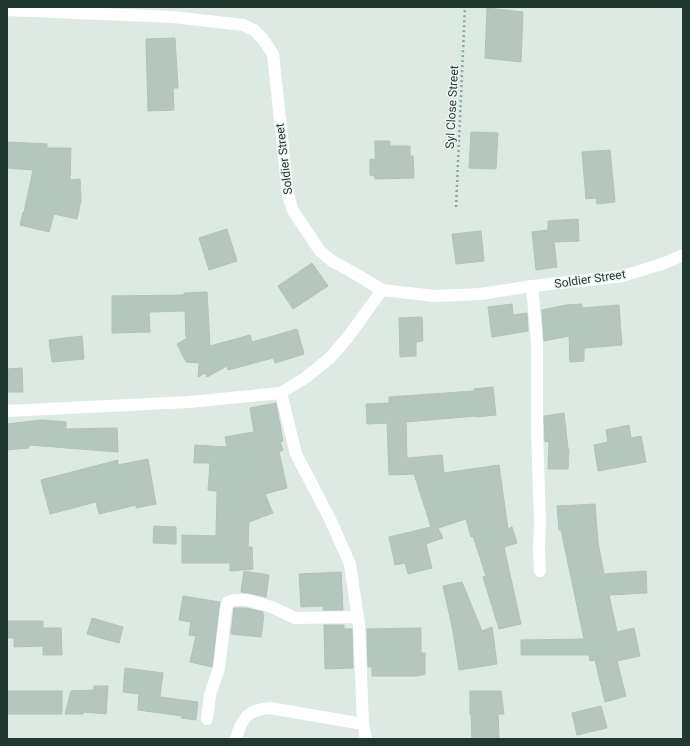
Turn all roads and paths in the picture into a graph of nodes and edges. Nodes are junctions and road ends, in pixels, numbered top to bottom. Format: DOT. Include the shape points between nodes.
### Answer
graph roads {
  1 [pos="465,7"];
  2 [pos="7,10"];
  3 [pos="456,207"];
  4 [pos="683,255"];
  5 [pos="532,286"];
  6 [pos="382,290"];
  7 [pos="281,393"];
  8 [pos="7,411"];
  9 [pos="540,571"];
  10 [pos="358,617"];
  11 [pos="207,719"];
  12 [pos="363,724"];
  13 [pos="236,739"];
  14 [pos="366,739"];
  1 -- 3 [label="path, Syl Close Street"];
  2 -- 6 [label="street, Soldier Street" via="173,17 243,25 254,30 273,54 288,195 293,211 320,251 332,261"];
  4 -- 5 [label="street, Soldier Street" via="623,276"];
  5 -- 6 [label="street, Soldier Street" via="481,294 435,296"];
  5 -- 9 [label="street" via="537,344"];
  6 -- 7 [label="street" via="330,358"];
  7 -- 8 [label="street" via="189,402"];
  7 -- 10 [label="street" via="296,454 350,564"];
  10 -- 11 [label="street" via="295,618 272,607 247,600 228,602 219,668 210,695"];
  10 -- 12 [label="street"];
  12 -- 13 [label="street" via="270,708 259,709 250,712 240,725"];
  12 -- 14 [label="street"];
}
